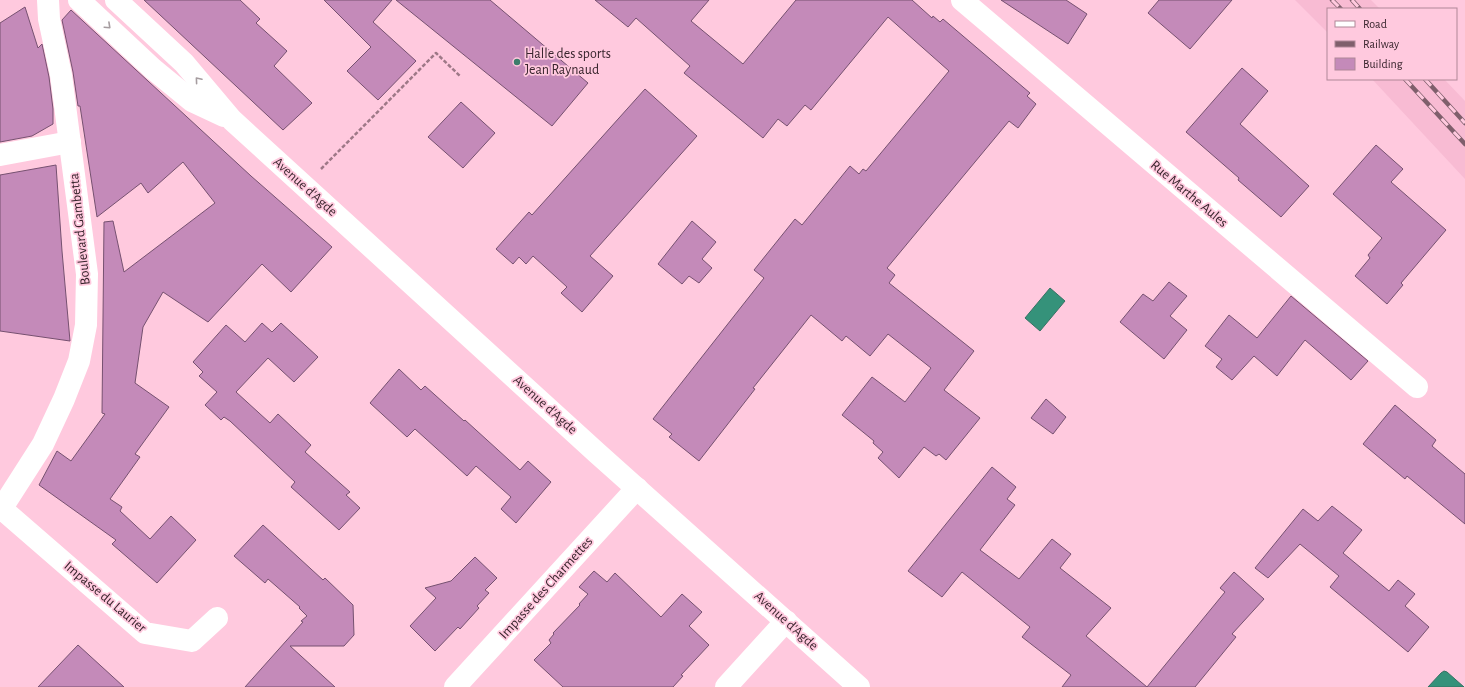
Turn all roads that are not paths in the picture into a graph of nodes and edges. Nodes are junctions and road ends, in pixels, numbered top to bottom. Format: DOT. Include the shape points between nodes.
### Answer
graph roads {
  1 [pos="48,0"];
  2 [pos="79,0"];
  3 [pos="116,0"];
  4 [pos="962,0"];
  5 [pos="232,120"];
  6 [pos="70,142"];
  7 [pos="0,155"];
  8 [pos="1416,386"];
  9 [pos="637,488"];
  10 [pos="1,510"];
  11 [pos="217,618"];
  12 [pos="786,621"];
  13 [pos="455,687"];
  14 [pos="726,687"];
  15 [pos="859,687"];
  1 -- 6 [label="street, Boulevard Gambetta"];
  2 -- 5 [label="street, Avenue d'Agde, one-way" via="192,101"];
  5 -- 3 [label="street, Avenue d'Agde, one-way" via="184,63"];
  4 -- 8 [label="street, Rue Marthe Aules"];
  5 -- 9 [label="street, Avenue d'Agde"];
  6 -- 7 [label="street"];
  6 -- 10 [label="street, Boulevard Gambetta" via="87,274 86,325 79,361 64,399 43,444"];
  9 -- 12 [label="street, Avenue d'Agde"];
  9 -- 13 [label="street, Impasse des Charmettes"];
  10 -- 11 [label="street, Impasse du Laurier" via="144,633 192,641"];
  12 -- 14 [label="street"];
  12 -- 15 [label="street, Avenue d'Agde"];
}
